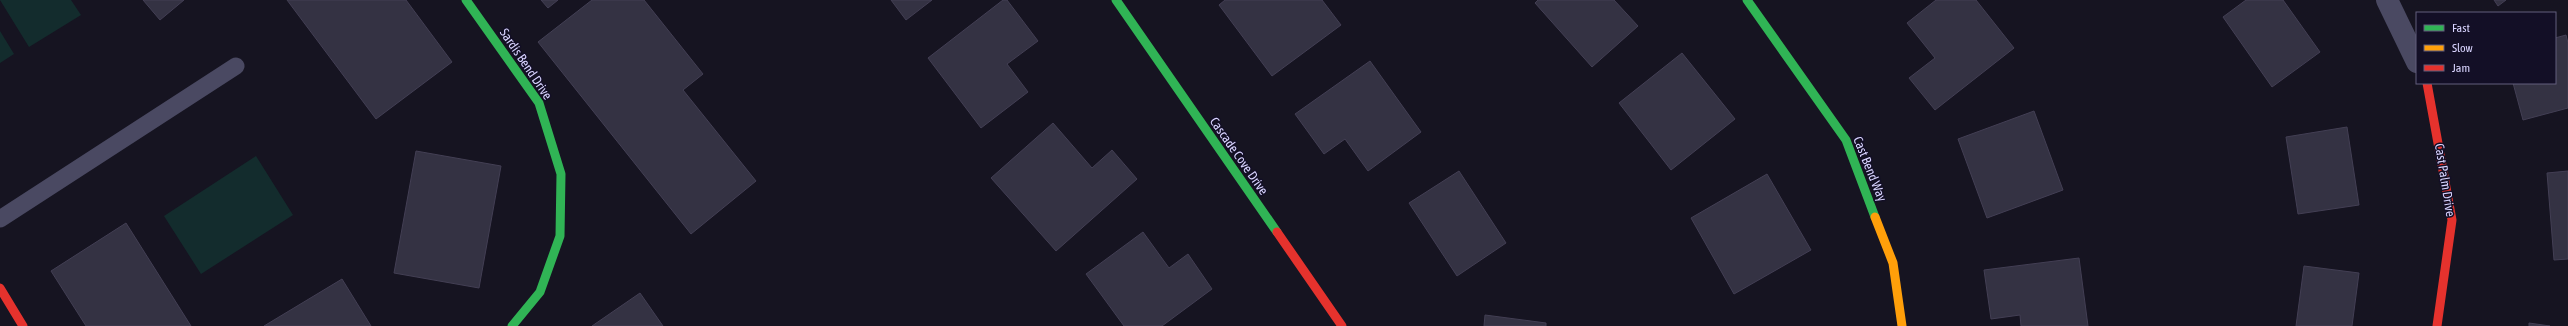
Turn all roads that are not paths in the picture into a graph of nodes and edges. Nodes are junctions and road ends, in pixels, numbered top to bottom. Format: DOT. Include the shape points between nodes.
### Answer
graph roads {
  1 [pos="466,0"];
  2 [pos="1116,0"];
  3 [pos="1747,0"];
  4 [pos="2387,0"];
  5 [pos="2416,60"];
  6 [pos="236,66"];
  7 [pos="2427,84"];
  8 [pos="0,219"];
  9 [pos="0,288"];
  10 [pos="23,326"];
  11 [pos="512,326"];
  12 [pos="1342,326"];
  13 [pos="1902,326"];
  14 [pos="2437,326"];
  1 -- 11 [label="street, Sardis Bend Drive" via="539,103 560,174 560,236 540,292"];
  2 -- 12 [label="street, Cascade Cove Drive"];
  3 -- 13 [label="street, Cast Bend Way" via="1846,140 1893,263"];
  4 -- 5 [label="street"];
  6 -- 8 [label="lane"];
  7 -- 14 [label="street, Cast Palm Drive" via="2452,220"];
  9 -- 10 [label="street"];
}
